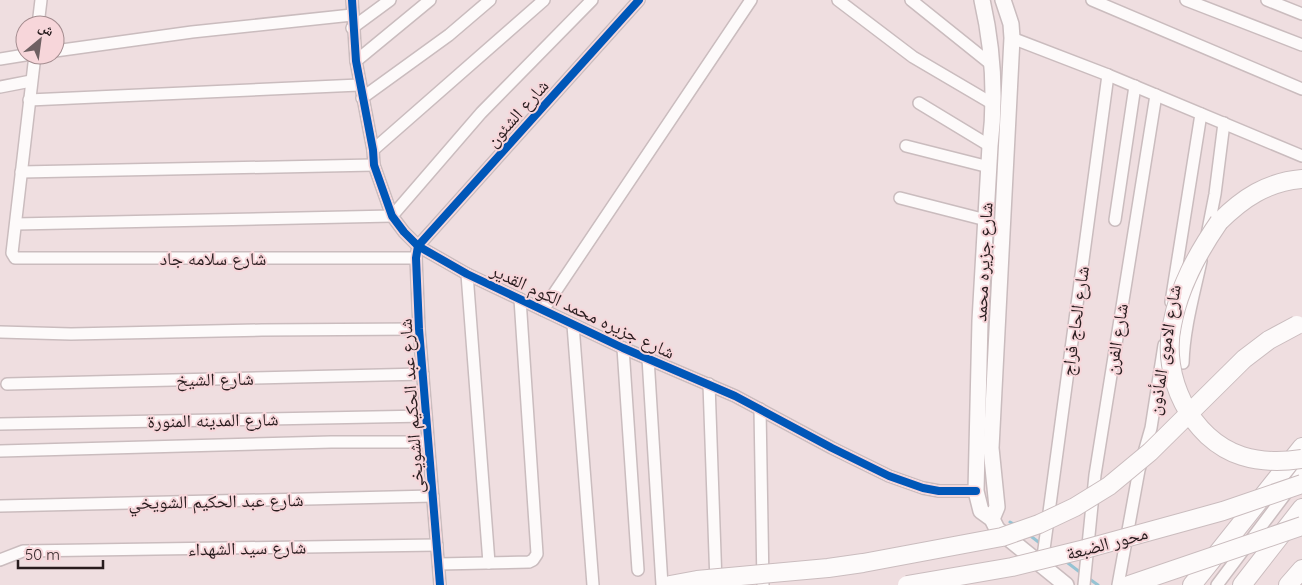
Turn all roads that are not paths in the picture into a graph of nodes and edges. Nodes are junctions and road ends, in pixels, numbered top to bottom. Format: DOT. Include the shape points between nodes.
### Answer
graph roads {
  1 [pos="41,0"];
  2 [pos="352,0"];
  3 [pos="390,0"];
  4 [pos="430,0"];
  5 [pos="490,0"];
  6 [pos="544,0"];
  7 [pos="592,0"];
  8 [pos="639,0"];
  9 [pos="751,0"];
  10 [pos="838,0"];
  11 [pos="911,0"];
  12 [pos="982,0"];
  13 [pos="1004,0"];
  14 [pos="1092,0"];
  15 [pos="1186,0"];
  16 [pos="1267,0"];
  17 [pos="1302,14"];
  18 [pos="39,15"];
  19 [pos="352,16"];
  20 [pos="352,28"];
  21 [pos="1012,38"];
  22 [pos="1302,45"];
  23 [pos="65,49"];
  24 [pos="15,57"];
  25 [pos="0,59"];
  26 [pos="356,61"];
  27 [pos="33,65"];
  28 [pos="992,65"];
  29 [pos="1108,75"];
  30 [pos="31,81"];
  31 [pos="360,85"];
  32 [pos="1135,86"];
  33 [pos="0,87"];
  34 [pos="1302,89"];
  35 [pos="1156,95"];
  36 [pos="362,98"];
  37 [pos="29,100"];
  38 [pos="919,103"];
  39 [pos="993,104"];
  40 [pos="1201,114"];
  41 [pos="1224,124"];
  42 [pos="906,146"];
  43 [pos="990,146"];
  44 [pos="373,150"];
  45 [pos="1302,156"];
  46 [pos="374,165"];
  47 [pos="989,167"];
  48 [pos="21,172"];
  49 [pos="1302,179"];
  50 [pos="900,198"];
  51 [pos="392,216"];
  52 [pos="986,220"];
  53 [pos="1115,220"];
  54 [pos="16,224"];
  55 [pos="417,252"];
  56 [pos="467,274"];
  57 [pos="520,299"];
  58 [pos="543,310"];
  59 [pos="1302,322"];
  60 [pos="573,325"];
  61 [pos="419,329"];
  62 [pos="0,332"];
  63 [pos="623,348"];
  64 [pos="648,358"];
  65 [pos="1183,363"];
  66 [pos="423,374"];
  67 [pos="7,384"];
  68 [pos="709,384"];
  69 [pos="760,409"];
  70 [pos="426,416"];
  71 [pos="0,424"];
  72 [pos="428,442"];
  73 [pos="1302,447"];
  74 [pos="0,450"];
  75 [pos="1302,459"];
  76 [pos="1302,472"];
  77 [pos="1302,484"];
  78 [pos="976,491"];
  79 [pos="433,496"];
  80 [pos="0,506"];
  81 [pos="1302,508"];
  82 [pos="992,520"];
  83 [pos="1302,526"];
  84 [pos="437,545"];
  85 [pos="0,560"];
  86 [pos="489,563"];
  87 [pos="439,564"];
  88 [pos="1042,566"];
  89 [pos="1302,569"];
  90 [pos="638,570"];
  91 [pos="440,585"];
  92 [pos="593,585"];
  93 [pos="662,585"];
  94 [pos="670,585"];
  95 [pos="716,585"];
  96 [pos="763,585"];
  97 [pos="907,585"];
  98 [pos="1066,585"];
  99 [pos="1084,585"];
  100 [pos="1129,585"];
  101 [pos="1192,585"];
  102 [pos="1217,585"];
  103 [pos="1242,585"];
  104 [pos="1288,585"];
  1 -- 18 [label="street"];
  2 -- 19 [label="street, شارع جزيره محمد الكوم القدير"];
  3 -- 20 [label="street"];
  4 -- 26 [label="street"];
  5 -- 36 [label="street" via="449,35"];
  6 -- 44 [label="street"];
  7 -- 51 [label="street" via="481,113"];
  8 -- 55 [label="street, شارع الشئون"];
  9 -- 58 [label="street"];
  10 -- 39 [label="street" via="913,57"];
  11 -- 28 [label="street"];
  12 -- 28 [label="main road, شارع جزيره محمد"];
  13 -- 21 [label="main road, شارع جزيره محمد"];
  14 -- 34 [label="street"];
  15 -- 22 [label="street"];
  16 -- 17 [label="street"];
  19 -- 20 [label="street, شارع جزيره محمد الكوم القدير"];
  19 -- 23 [label="street"];
  20 -- 26 [label="street, شارع جزيره محمد الكوم القدير"];
  21 -- 29 [label="street"];
  21 -- 82 [label="main road, شارع جزيره محمد" via="991,448 997,507"];
  24 -- 25 [label="street"];
  26 -- 31 [label="street, شارع جزيره محمد الكوم القدير"];
  27 -- 30 [label="street"];
  28 -- 39 [label="main road, شارع جزيره محمد"];
  29 -- 32 [label="street"];
  29 -- 88 [label="street, شارع الحاج فراج"];
  30 -- 33 [label="street"];
  30 -- 37 [label="street"];
  31 -- 36 [label="street, شارع جزيره محمد الكوم القدير"];
  31 -- 37 [label="street"];
  32 -- 35 [label="street"];
  32 -- 53 [label="street"];
  35 -- 40 [label="street"];
  35 -- 99 [label="street, شارع الفرن" via="1095,475"];
  36 -- 44 [label="street, شارع جزيره محمد الكوم القدير"];
  37 -- 48 [label="street"];
  38 -- 43 [label="street"];
  39 -- 43 [label="main road, شارع جزيره محمد"];
  40 -- 41 [label="street"];
  40 -- 100 [label="street, شارع الاموى المأذون" via="1151,428 1139,470"];
  41 -- 45 [label="street"];
  41 -- 65 [label="street" via="1215,194 1190,310"];
  42 -- 47 [label="street"];
  43 -- 47 [label="main road, شارع جزيره محمد"];
  44 -- 46 [label="street, شارع جزيره محمد الكوم القدير"];
  46 -- 48 [label="street"];
  46 -- 51 [label="street, شارع جزيره محمد الكوم القدير"];
  47 -- 52 [label="main road, شارع جزيره محمد"];
  48 -- 54 [label="street"];
  49 -- 75 [label="highway, bridge" via="1260,190 1237,204 1219,222 1198,252 1186,280 1171,326 1170,356 1175,385 1186,410 1219,444 1240,456 1264,461"];
  50 -- 52 [label="street"];
  51 -- 54 [label="street"];
  51 -- 55 [label="street, شارع جزيره محمد الكوم القدير"];
  52 -- 78 [label="main road, شارع جزيره محمد"];
  54 -- 55 [label="street, شارع سلامه جاد" via="12,253 17,258"];
  55 -- 56 [label="street, شارع جزيره محمد الكوم القدير"];
  55 -- 61 [label="street, شارع عبد الحكيم الشويخى"];
  56 -- 57 [label="street, شارع جزيره محمد الكوم القدير"];
  56 -- 86 [label="street"];
  57 -- 58 [label="street, شارع جزيره محمد الكوم القدير"];
  57 -- 86 [label="street" via="537,554 529,562"];
  58 -- 60 [label="street, شارع جزيره محمد الكوم القدير"];
  59 -- 94 [label="highway, bridge" via="1269,340 1244,359 1150,452 1109,486 1040,524 1002,537 863,564"];
  60 -- 63 [label="street, شارع جزيره محمد الكوم القدير"];
  60 -- 92 [label="street"];
  61 -- 62 [label="street" via="71,334"];
  61 -- 66 [label="street, شارع عبد الحكيم الشويخى"];
  63 -- 64 [label="street, شارع جزيره محمد الكوم القدير"];
  63 -- 90 [label="street"];
  64 -- 68 [label="street, شارع جزيره محمد الكوم القدير"];
  64 -- 93 [label="street"];
  66 -- 67 [label="street, شارع الشيخ"];
  66 -- 70 [label="street, شارع عبد الحكيم الشويخى"];
  68 -- 69 [label="street, شارع جزيره محمد الكوم القدير"];
  68 -- 95 [label="street"];
  69 -- 78 [label="street, شارع جزيره محمد الكوم القدير" via="889,476 939,491"];
  69 -- 96 [label="street"];
  70 -- 71 [label="street, شارع المدينه المنورة"];
  70 -- 72 [label="street, شارع عبد الحكيم الشويخى"];
  72 -- 74 [label="street"];
  72 -- 79 [label="street, شارع عبد الحكيم الشويخى"];
  73 -- 101 [label="highway, bridge"];
  76 -- 102 [label="street"];
  77 -- 97 [label="highway, محور الضبعة, bridge" via="1223,511 1085,549 1012,567"];
  78 -- 82 [label="main road, شارع جزيره محمد" via="981,511"];
  79 -- 80 [label="street, شارع عبد الحكيم الشويخي"];
  79 -- 84 [label="street, شارع عبد الحكيم الشويخى"];
  81 -- 103 [label="highway, bridge"];
  82 -- 88 [label="main road, شارع جزيره محمد" via="997,529"];
  83 -- 100 [label="highway, bridge"];
  84 -- 85 [label="street, شارع سيد الشهداء" via="23,551"];
  84 -- 87 [label="street, شارع عبد الحكيم الشويخى"];
  86 -- 87 [label="street"];
  87 -- 91 [label="street, شارع عبد الحكيم الشويخى"];
  88 -- 98 [label="main road, شارع جزيره محمد"];
  89 -- 104 [label="highway"];
}
